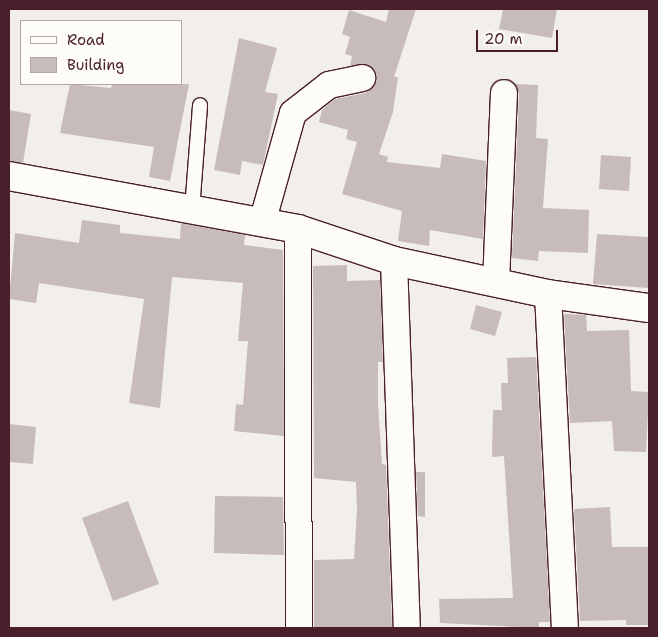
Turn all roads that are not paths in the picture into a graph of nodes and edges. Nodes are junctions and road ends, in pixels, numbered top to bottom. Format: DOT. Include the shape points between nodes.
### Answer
graph roads {
  1 [pos="362,78"];
  2 [pos="504,93"];
  3 [pos="200,105"];
  4 [pos="9,176"];
  5 [pos="192,210"];
  6 [pos="262,223"];
  7 [pos="298,229"];
  8 [pos="394,261"];
  9 [pos="496,284"];
  10 [pos="548,294"];
  11 [pos="649,308"];
  12 [pos="299,628"];
  13 [pos="407,628"];
  14 [pos="565,628"];
  1 -- 6 [label="street" via="329,85 293,113"];
  2 -- 9 [label="street"];
  3 -- 5 [label="lane"];
  4 -- 5 [label="street"];
  5 -- 6 [label="street"];
  6 -- 7 [label="street"];
  7 -- 8 [label="street"];
  7 -- 12 [label="street"];
  8 -- 9 [label="street"];
  8 -- 13 [label="street"];
  9 -- 10 [label="street"];
  10 -- 11 [label="street"];
  10 -- 14 [label="street"];
}
